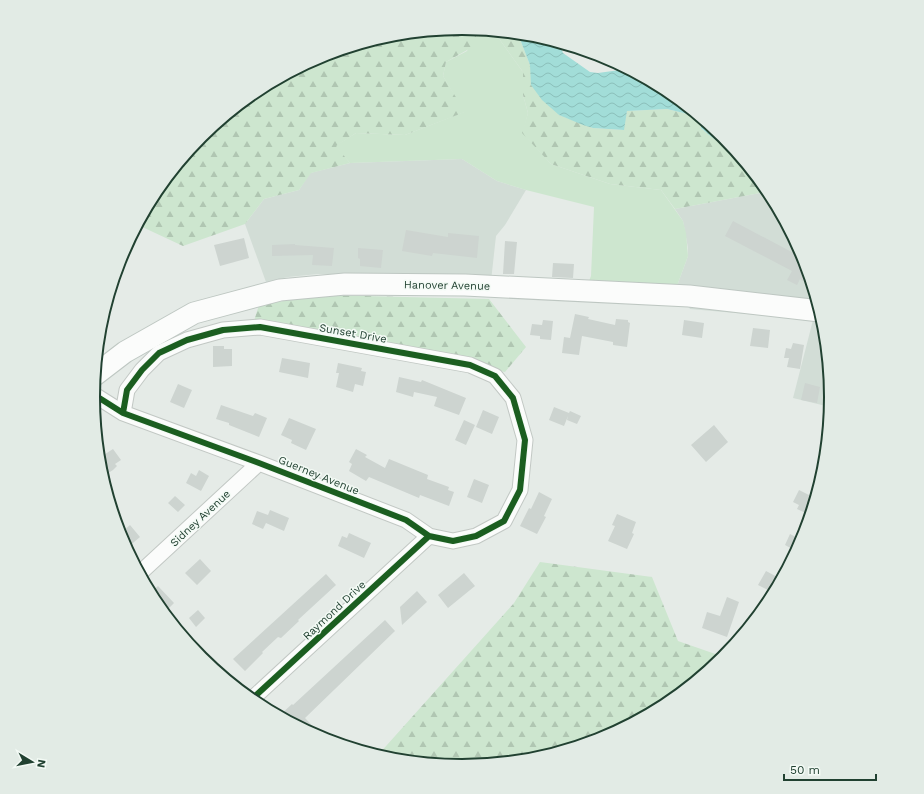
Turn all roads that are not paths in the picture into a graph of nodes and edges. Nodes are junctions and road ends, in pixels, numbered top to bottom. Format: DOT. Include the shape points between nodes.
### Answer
graph roads {
  1 [pos="814,310"];
  2 [pos="101,371"];
  3 [pos="100,398"];
  4 [pos="123,413"];
  5 [pos="259,463"];
  6 [pos="520,490"];
  7 [pos="429,536"];
  8 [pos="144,570"];
  9 [pos="257,695"];
  1 -- 2 [label="main road, Hanover Avenue" via="689,296 465,285 344,284 280,290 194,313 124,352"];
  3 -- 4 [label="street, Guerney Avenue"];
  4 -- 5 [label="street, Guerney Avenue"];
  4 -- 6 [label="street, Sunset Drive" via="127,390 159,353 187,340 223,330 260,328 470,365 495,376 513,398 525,440"];
  5 -- 7 [label="street, Guerney Avenue" via="406,520"];
  5 -- 8 [label="street, Sidney Avenue"];
  6 -- 7 [label="street, Guerney Avenue" via="504,521 476,536 453,541"];
  7 -- 9 [label="street, Raymond Drive"];
}
